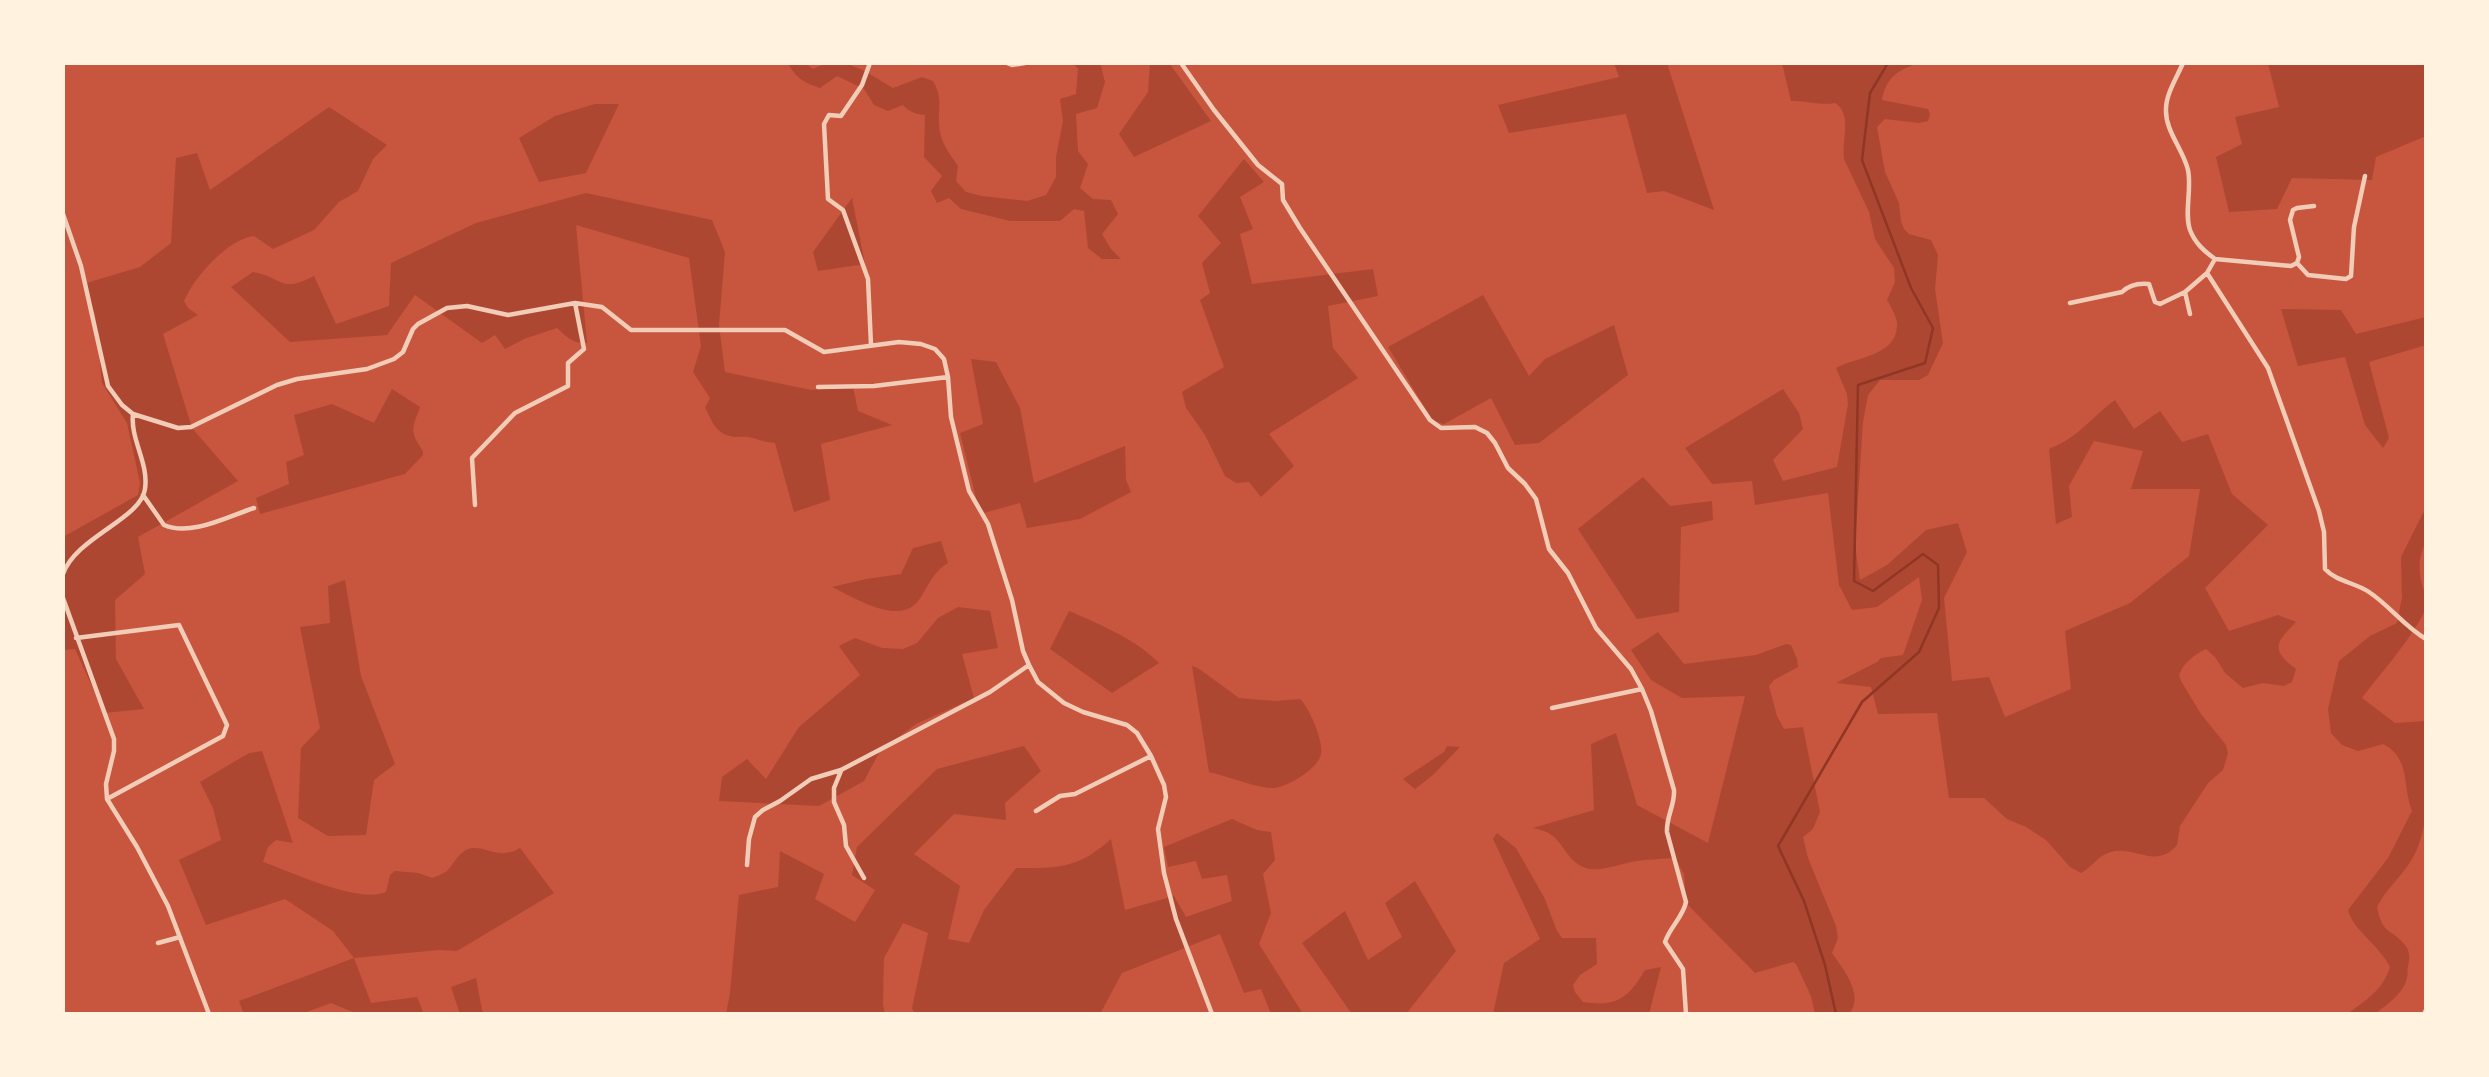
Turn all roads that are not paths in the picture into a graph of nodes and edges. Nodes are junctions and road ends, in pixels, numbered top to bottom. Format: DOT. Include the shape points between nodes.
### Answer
graph roads {
  1 [pos="870,63"];
  2 [pos="1007,63"];
  3 [pos="1025,63"];
  4 [pos="1181,63"];
  5 [pos="2183,63"];
  6 [pos="2365,176"];
  7 [pos="2314,206"];
  8 [pos="63,214"];
  9 [pos="2215,259"];
  10 [pos="2297,263"];
  11 [pos="2207,272"];
  12 [pos="2185,292"];
  13 [pos="575,303"];
  14 [pos="2070,303"];
  15 [pos="2190,314"];
  16 [pos="871,345"];
  17 [pos="948,377"];
  18 [pos="818,387"];
  19 [pos="133,414"];
  20 [pos="143,495"];
  21 [pos="475,505"];
  22 [pos="254,508"];
  23 [pos="63,574"];
  24 [pos="63,598"];
  25 [pos="76,638"];
  26 [pos="2426,639"];
  27 [pos="1029,665"];
  28 [pos="1642,689"];
  29 [pos="1552,708"];
  30 [pos="1151,756"];
  31 [pos="841,770"];
  32 [pos="107,799"];
  33 [pos="1037,811"];
  34 [pos="747,865"];
  35 [pos="864,878"];
  36 [pos="180,937"];
  37 [pos="158,943"];
  38 [pos="209,1014"];
  39 [pos="1212,1014"];
  40 [pos="1686,1014"];
  1 -- 16 [label="street" via="862,85 841,116 829,116 824,124 828,199 843,211 868,279"];
  2 -- 3 [label="street"];
  4 -- 28 [label="street" via="1258,165 1282,184 1283,200 1300,228 1430,420 1441,428 1475,427 1496,443 1508,468 1536,499 1549,549 1568,573 1596,628"];
  5 -- 9 [label="street" via="2165,111 2189,174 2189,228 2199,247"];
  6 -- 10 [label="street" via="2354,227 2351,276 2308,275"];
  7 -- 10 [label="street" via="2297,208 2291,215"];
  8 -- 19 [label="street" via="81,266 108,386"];
  9 -- 10 [label="street"];
  9 -- 11 [label="street"];
  11 -- 12 [label="street"];
  11 -- 26 [label="street" via="2272,377 2319,511 2325,569 2333,578 2369,592 2407,628"];
  12 -- 14 [label="street" via="2157,304 2146,284"];
  12 -- 15 [label="street"];
  13 -- 16 [label="street" via="601,307 631,330 785,330 824,352"];
  13 -- 19 [label="street" via="508,315 467,306 447,308 418,324 394,359 367,369 276,385 191,427 178,428"];
  13 -- 21 [label="street" via="583,349 568,363 568,386 515,413 472,458"];
  16 -- 17 [label="street" via="910,343 935,349 944,359"];
  17 -- 18 [label="street"];
  17 -- 27 [label="street" via="951,417 969,491 988,524"];
  19 -- 20 [label="street" via="145,480"];
  20 -- 22 [label="street" via="169,527 192,528"];
  20 -- 23 [label="street" via="128,513 87,542"];
  24 -- 25 [label="street"];
  25 -- 32 [label="street" via="114,739"];
  25 -- 32 [label="street" via="179,625 227,725 223,736"];
  27 -- 30 [label="street" via="1038,682 1064,704 1127,725"];
  27 -- 31 [label="street" via="990,692"];
  28 -- 29 [label="street"];
  28 -- 40 [label="street" via="1674,790 1667,832 1686,902 1665,942 1682,969"];
  30 -- 33 [label="street" via="1075,794 1060,796"];
  30 -- 39 [label="street" via="1166,797 1158,829 1168,895"];
  31 -- 34 [label="street" via="811,779 755,817"];
  31 -- 35 [label="street" via="834,802 845,825 846,846"];
  32 -- 36 [label="street" via="168,906"];
  36 -- 37 [label="street"];
  36 -- 38 [label="street"];
}
